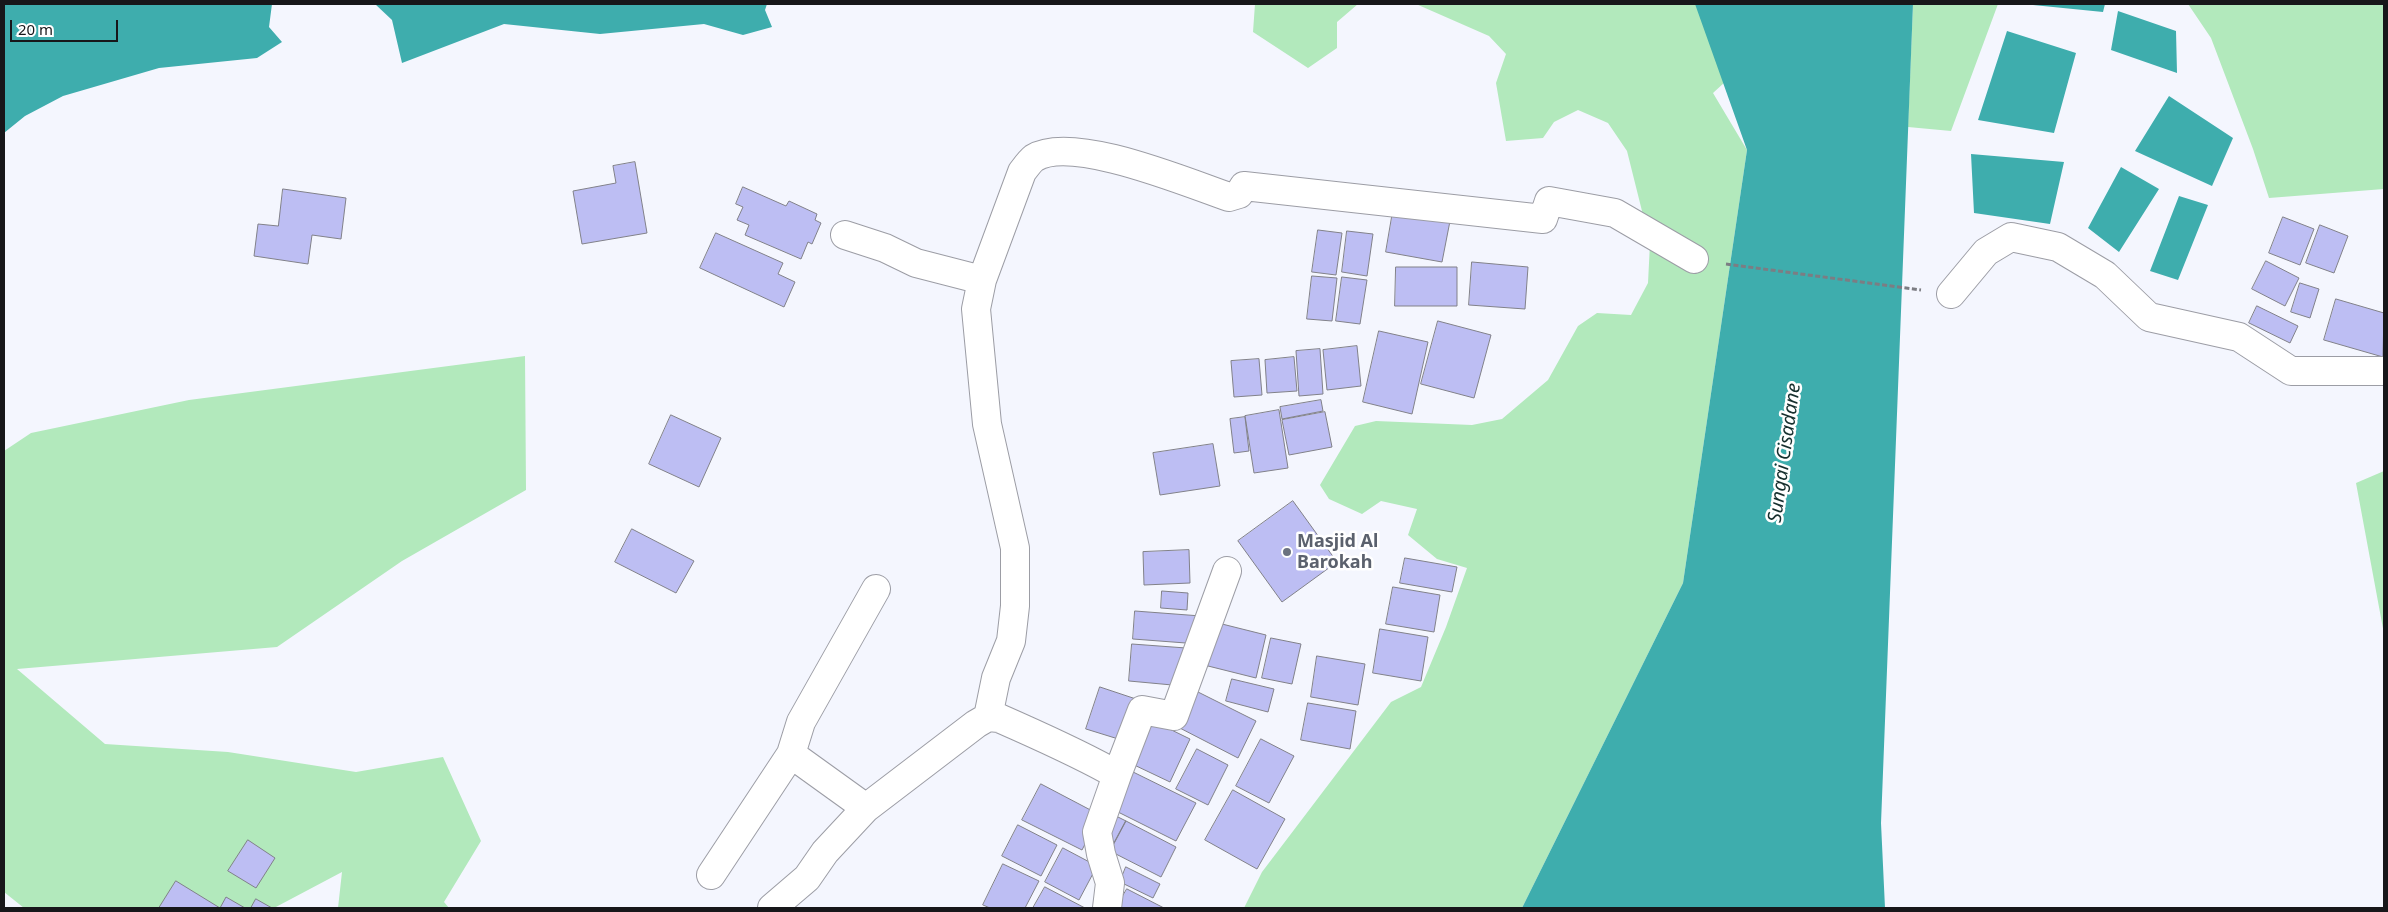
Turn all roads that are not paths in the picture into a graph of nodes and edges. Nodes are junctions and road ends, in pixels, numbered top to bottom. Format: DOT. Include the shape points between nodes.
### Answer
graph roads {
  1 [pos="845,235"];
  2 [pos="1694,259"];
  3 [pos="982,280"];
  4 [pos="1951,294"];
  5 [pos="2384,371"];
  6 [pos="1227,571"];
  7 [pos="876,589"];
  8 [pos="988,718"];
  9 [pos="791,754"];
  10 [pos="1117,774"];
  11 [pos="866,808"];
  12 [pos="711,875"];
  13 [pos="772,908"];
  14 [pos="1107,908"];
  1 -- 3 [label="street" via="885,248 916,263"];
  2 -- 3 [label="street" via="1615,212 1549,201 1543,220 1244,186 1239,194 1229,197 1119,159 1061,151 1034,158 1022,172"];
  3 -- 8 [label="street" via="976,309 987,424 1015,548 1011,641 996,678"];
  4 -- 5 [label="street" via="1986,252 2011,237 2058,247 2105,275 2149,317 2240,337 2291,371"];
  6 -- 10 [label="street" via="1174,716 1142,710"];
  7 -- 9 [label="street" via="801,722"];
  8 -- 10 [label="street" via="999,718"];
  8 -- 11 [label="street"];
  9 -- 11 [label="street"];
  9 -- 12 [label="street"];
  10 -- 14 [label="street" via="1097,832 1110,883"];
  11 -- 13 [label="street" via="825,852 808,878"];
}
